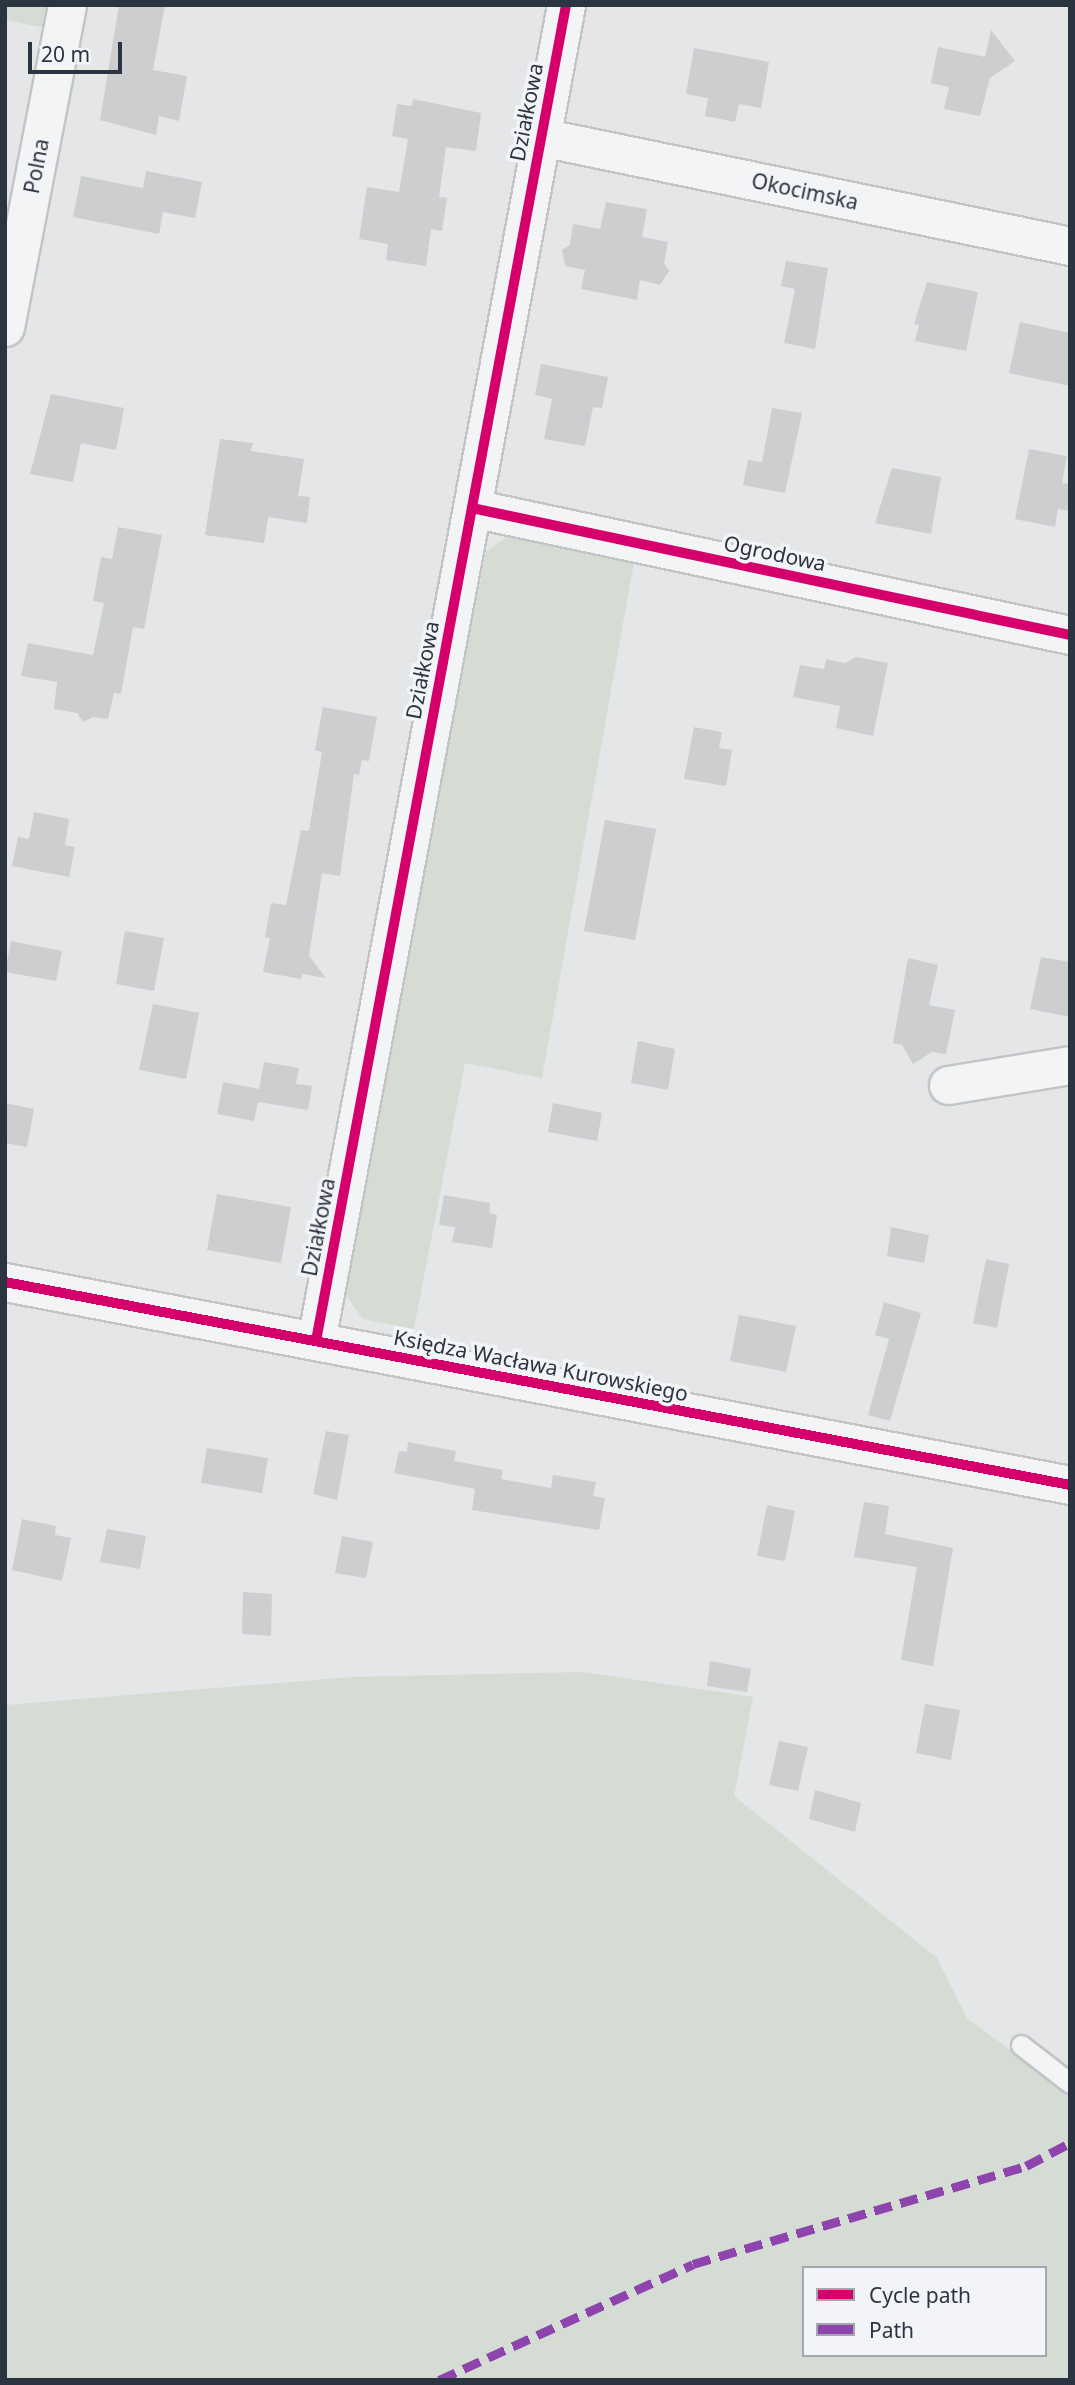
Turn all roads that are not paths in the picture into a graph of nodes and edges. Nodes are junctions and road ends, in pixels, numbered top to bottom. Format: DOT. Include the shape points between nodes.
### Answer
graph roads {
  1 [pos="67,5"];
  2 [pos="566,5"];
  3 [pos="541,137"];
  4 [pos="1070,246"];
  5 [pos="5,327"];
  6 [pos="472,508"];
  7 [pos="1070,635"];
  8 [pos="1070,1065"];
  9 [pos="948,1085"];
  10 [pos="5,1282"];
  11 [pos="316,1341"];
  12 [pos="1070,1485"];
  13 [pos="1021,2045"];
  14 [pos="1070,2083"];
  1 -- 5 [label="street, Polna"];
  2 -- 3 [label="street, Działkowa"];
  3 -- 4 [label="street, Okocimska"];
  3 -- 6 [label="street, Działkowa"];
  6 -- 7 [label="street, Ogrodowa"];
  6 -- 11 [label="street, Działkowa"];
  8 -- 9 [label="street"];
  10 -- 11 [label="street, Księdza Wacława Kurowskiego"];
  11 -- 12 [label="street, Księdza Wacława Kurowskiego"];
  13 -- 14 [label="lane"];
}
